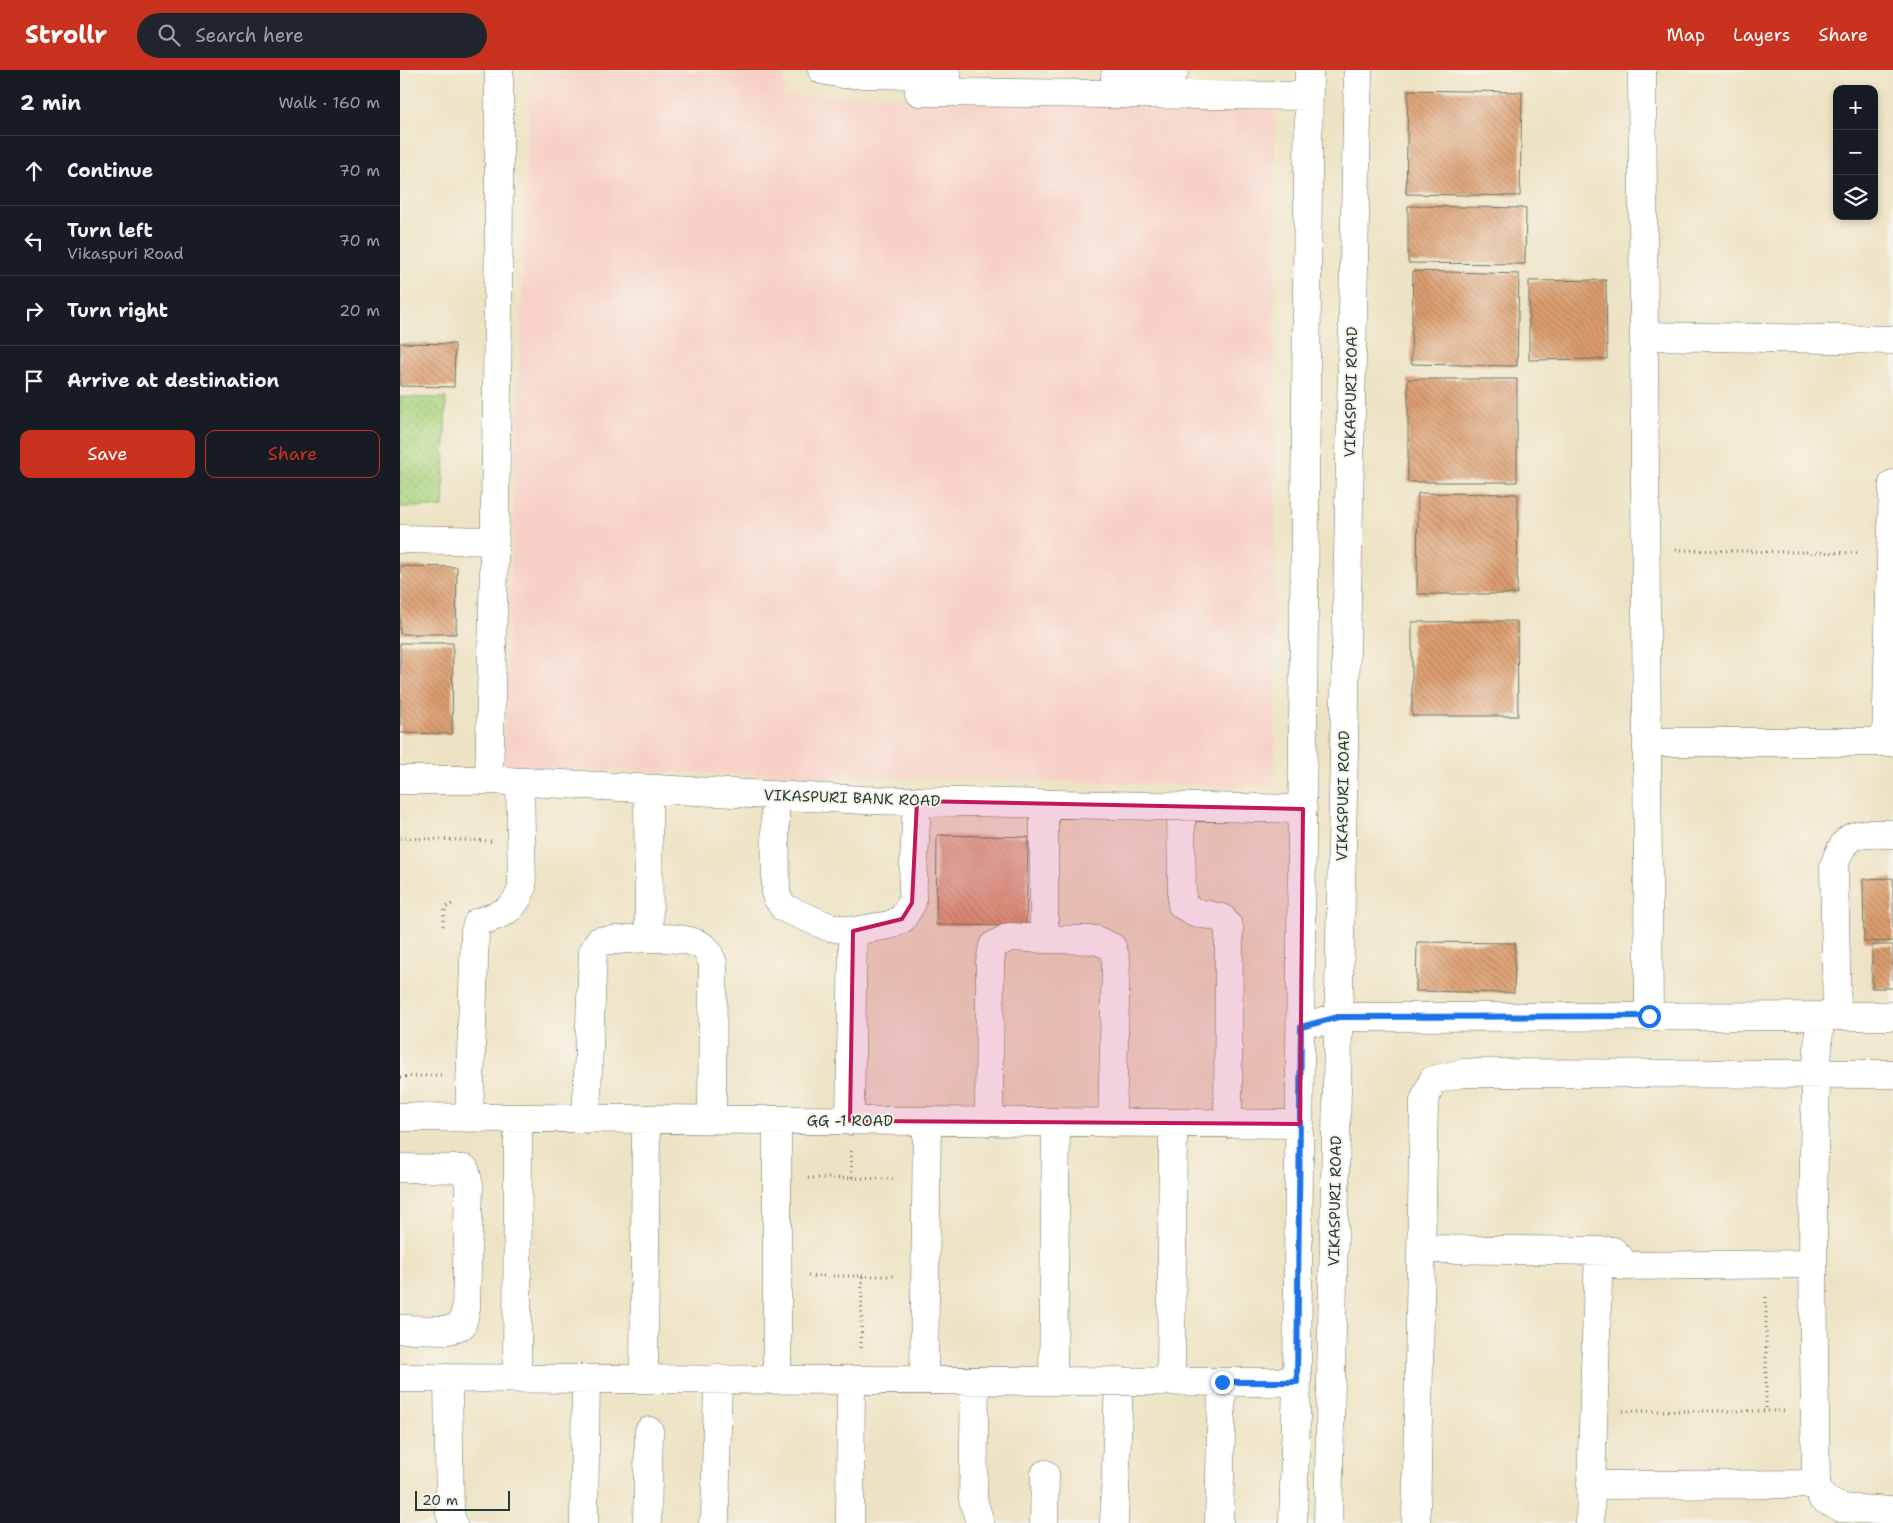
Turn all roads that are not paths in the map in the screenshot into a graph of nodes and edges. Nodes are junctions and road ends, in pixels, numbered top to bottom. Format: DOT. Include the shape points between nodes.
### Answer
graph roads {
  1 [pos="499,70"];
  2 [pos="822,70"];
  3 [pos="1175,70"];
  4 [pos="1358,70"];
  5 [pos="1642,70"];
  6 [pos="990,73"];
  7 [pos="1309,83"];
  8 [pos="919,92"];
  9 [pos="1644,336"];
  10 [pos="1893,340"];
  11 [pos="1893,484"];
  12 [pos="400,539"];
  13 [pos="495,541"];
  14 [pos="1892,554"];
  15 [pos="1647,742"];
  16 [pos="1890,742"];
  17 [pos="400,780"];
  18 [pos="489,780"];
  19 [pos="520,782"];
  20 [pos="648,789"];
  21 [pos="775,796"];
  22 [pos="917,801"];
  23 [pos="1044,804"];
  24 [pos="1181,807"];
  25 [pos="1303,809"];
  26 [pos="1893,834"];
  27 [pos="853,931"];
  28 [pos="649,938"];
  29 [pos="1044,938"];
  30 [pos="1649,1016"];
  31 [pos="1828,1016"];
  32 [pos="1893,1016"];
  33 [pos="1338,1017"];
  34 [pos="1301,1027"];
  35 [pos="1816,1074"];
  36 [pos="1893,1074"];
  37 [pos="400,1117"];
  38 [pos="469,1118"];
  39 [pos="518,1118"];
  40 [pos="586,1119"];
  41 [pos="646,1119"];
  42 [pos="712,1120"];
  43 [pos="777,1120"];
  44 [pos="850,1121"];
  45 [pos="927,1121"];
  46 [pos="989,1122"];
  47 [pos="1056,1122"];
  48 [pos="1112,1123"];
  49 [pos="1173,1123"];
  50 [pos="1228,1124"];
  51 [pos="1300,1124"];
  52 [pos="400,1168"];
  53 [pos="1422,1250"];
  54 [pos="1599,1250"];
  55 [pos="1813,1264"];
  56 [pos="400,1328"];
  57 [pos="400,1378"];
  58 [pos="448,1378"];
  59 [pos="517,1379"];
  60 [pos="586,1379"];
  61 [pos="644,1379"];
  62 [pos="718,1379"];
  63 [pos="777,1380"];
  64 [pos="851,1380"];
  65 [pos="924,1380"];
  66 [pos="975,1381"];
  67 [pos="1053,1381"];
  68 [pos="1119,1381"];
  69 [pos="1171,1381"];
  70 [pos="1222,1382"];
  71 [pos="1297,1382"];
  72 [pos="649,1431"];
  73 [pos="1045,1474"];
  74 [pos="1816,1484"];
  75 [pos="1591,1485"];
  76 [pos="1893,1511"];
  77 [pos="453,1523"];
  78 [pos="584,1523"];
  79 [pos="647,1523"];
  80 [pos="713,1523"];
  81 [pos="850,1523"];
  82 [pos="980,1523"];
  83 [pos="1044,1523"];
  84 [pos="1114,1523"];
  85 [pos="1219,1523"];
  86 [pos="1293,1523"];
  87 [pos="1328,1523"];
  88 [pos="1416,1523"];
  89 [pos="1590,1523"];
  1 -- 13 [label="street"];
  2 -- 6 [label="street" via="842,74"];
  3 -- 6 [label="street" via="1147,77"];
  4 -- 33 [label="street, VIKASPURI ROAD"];
  5 -- 9 [label="street"];
  7 -- 8 [label="street"];
  7 -- 25 [label="street"];
  9 -- 10 [label="street"];
  9 -- 15 [label="street"];
  11 -- 14 [label="street"];
  12 -- 13 [label="street"];
  13 -- 18 [label="street"];
  14 -- 16 [label="street"];
  15 -- 16 [label="street"];
  15 -- 30 [label="street"];
  17 -- 18 [label="street, VIKASPURI BANK ROAD"];
  18 -- 19 [label="street, VIKASPURI BANK ROAD"];
  19 -- 20 [label="street, VIKASPURI BANK ROAD"];
  19 -- 38 [label="street" via="522,888 508,911 478,922 475,931"];
  20 -- 21 [label="street, VIKASPURI BANK ROAD"];
  20 -- 28 [label="street"];
  21 -- 22 [label="street, VIKASPURI BANK ROAD"];
  21 -- 27 [label="street" via="776,896 784,908 801,916 829,927"];
  22 -- 23 [label="street, VIKASPURI BANK ROAD"];
  22 -- 27 [label="street" via="912,903 902,920"];
  23 -- 24 [label="street, VIKASPURI BANK ROAD"];
  23 -- 29 [label="street"];
  24 -- 25 [label="street, VIKASPURI BANK ROAD"];
  24 -- 50 [label="street" via="1182,905 1194,912 1222,918 1229,927"];
  25 -- 34 [label="street"];
  26 -- 31 [label="street" via="1858,834 1847,839 1836,859"];
  27 -- 44 [label="street"];
  28 -- 40 [label="street" via="599,941 592,952"];
  28 -- 42 [label="street" via="675,938 700,944 708,950 713,963"];
  29 -- 46 [label="street" via="1009,938 993,946 990,962"];
  29 -- 48 [label="street" via="1096,940 1112,947 1116,960"];
  30 -- 31 [label="street"];
  30 -- 33 [label="street"];
  31 -- 32 [label="street"];
  31 -- 35 [label="street"];
  33 -- 34 [label="street"];
  33 -- 87 [label="street, VIKASPURI ROAD"];
  34 -- 51 [label="street"];
  35 -- 36 [label="street"];
  35 -- 53 [label="street" via="1463,1072 1433,1080 1424,1101"];
  35 -- 55 [label="street"];
  37 -- 38 [label="street, GG -1 ROAD"];
  38 -- 39 [label="street, GG -1 ROAD"];
  39 -- 40 [label="street, GG -1 ROAD"];
  39 -- 59 [label="street"];
  40 -- 41 [label="street, GG -1 ROAD"];
  41 -- 42 [label="street, GG -1 ROAD"];
  41 -- 61 [label="street"];
  42 -- 43 [label="street, GG -1 ROAD"];
  43 -- 44 [label="street, GG -1 ROAD"];
  43 -- 63 [label="street"];
  44 -- 45 [label="street, GG -1 ROAD"];
  45 -- 46 [label="street, GG -1 ROAD"];
  45 -- 65 [label="street"];
  46 -- 47 [label="street, GG -1 ROAD"];
  47 -- 48 [label="street, GG -1 ROAD"];
  47 -- 67 [label="street"];
  48 -- 49 [label="street, GG -1 ROAD"];
  49 -- 50 [label="street, GG -1 ROAD"];
  49 -- 69 [label="street"];
  50 -- 51 [label="street, GG -1 ROAD"];
  51 -- 71 [label="street"];
  52 -- 56 [label="street" via="465,1169 469,1185 466,1309 462,1325 449,1330"];
  53 -- 54 [label="street"];
  53 -- 88 [label="street"];
  54 -- 55 [label="street" via="1613,1250 1620,1258 1621,1266"];
  54 -- 75 [label="street"];
  55 -- 74 [label="street"];
  57 -- 58 [label="street"];
  58 -- 59 [label="street"];
  58 -- 77 [label="street" via="450,1514"];
  59 -- 60 [label="street"];
  60 -- 61 [label="street"];
  60 -- 78 [label="street"];
  61 -- 62 [label="street"];
  62 -- 63 [label="street"];
  62 -- 80 [label="street"];
  63 -- 64 [label="street"];
  64 -- 65 [label="street"];
  64 -- 81 [label="street"];
  65 -- 66 [label="street"];
  66 -- 67 [label="street"];
  66 -- 82 [label="street" via="973,1500"];
  67 -- 68 [label="street"];
  68 -- 69 [label="street"];
  68 -- 84 [label="street"];
  69 -- 70 [label="street"];
  70 -- 71 [label="street"];
  70 -- 85 [label="street"];
  71 -- 86 [label="street"];
  72 -- 79 [label="street"];
  73 -- 83 [label="street"];
  74 -- 75 [label="street"];
  74 -- 76 [label="street" via="1822,1498 1841,1508"];
  75 -- 89 [label="street"];
}
